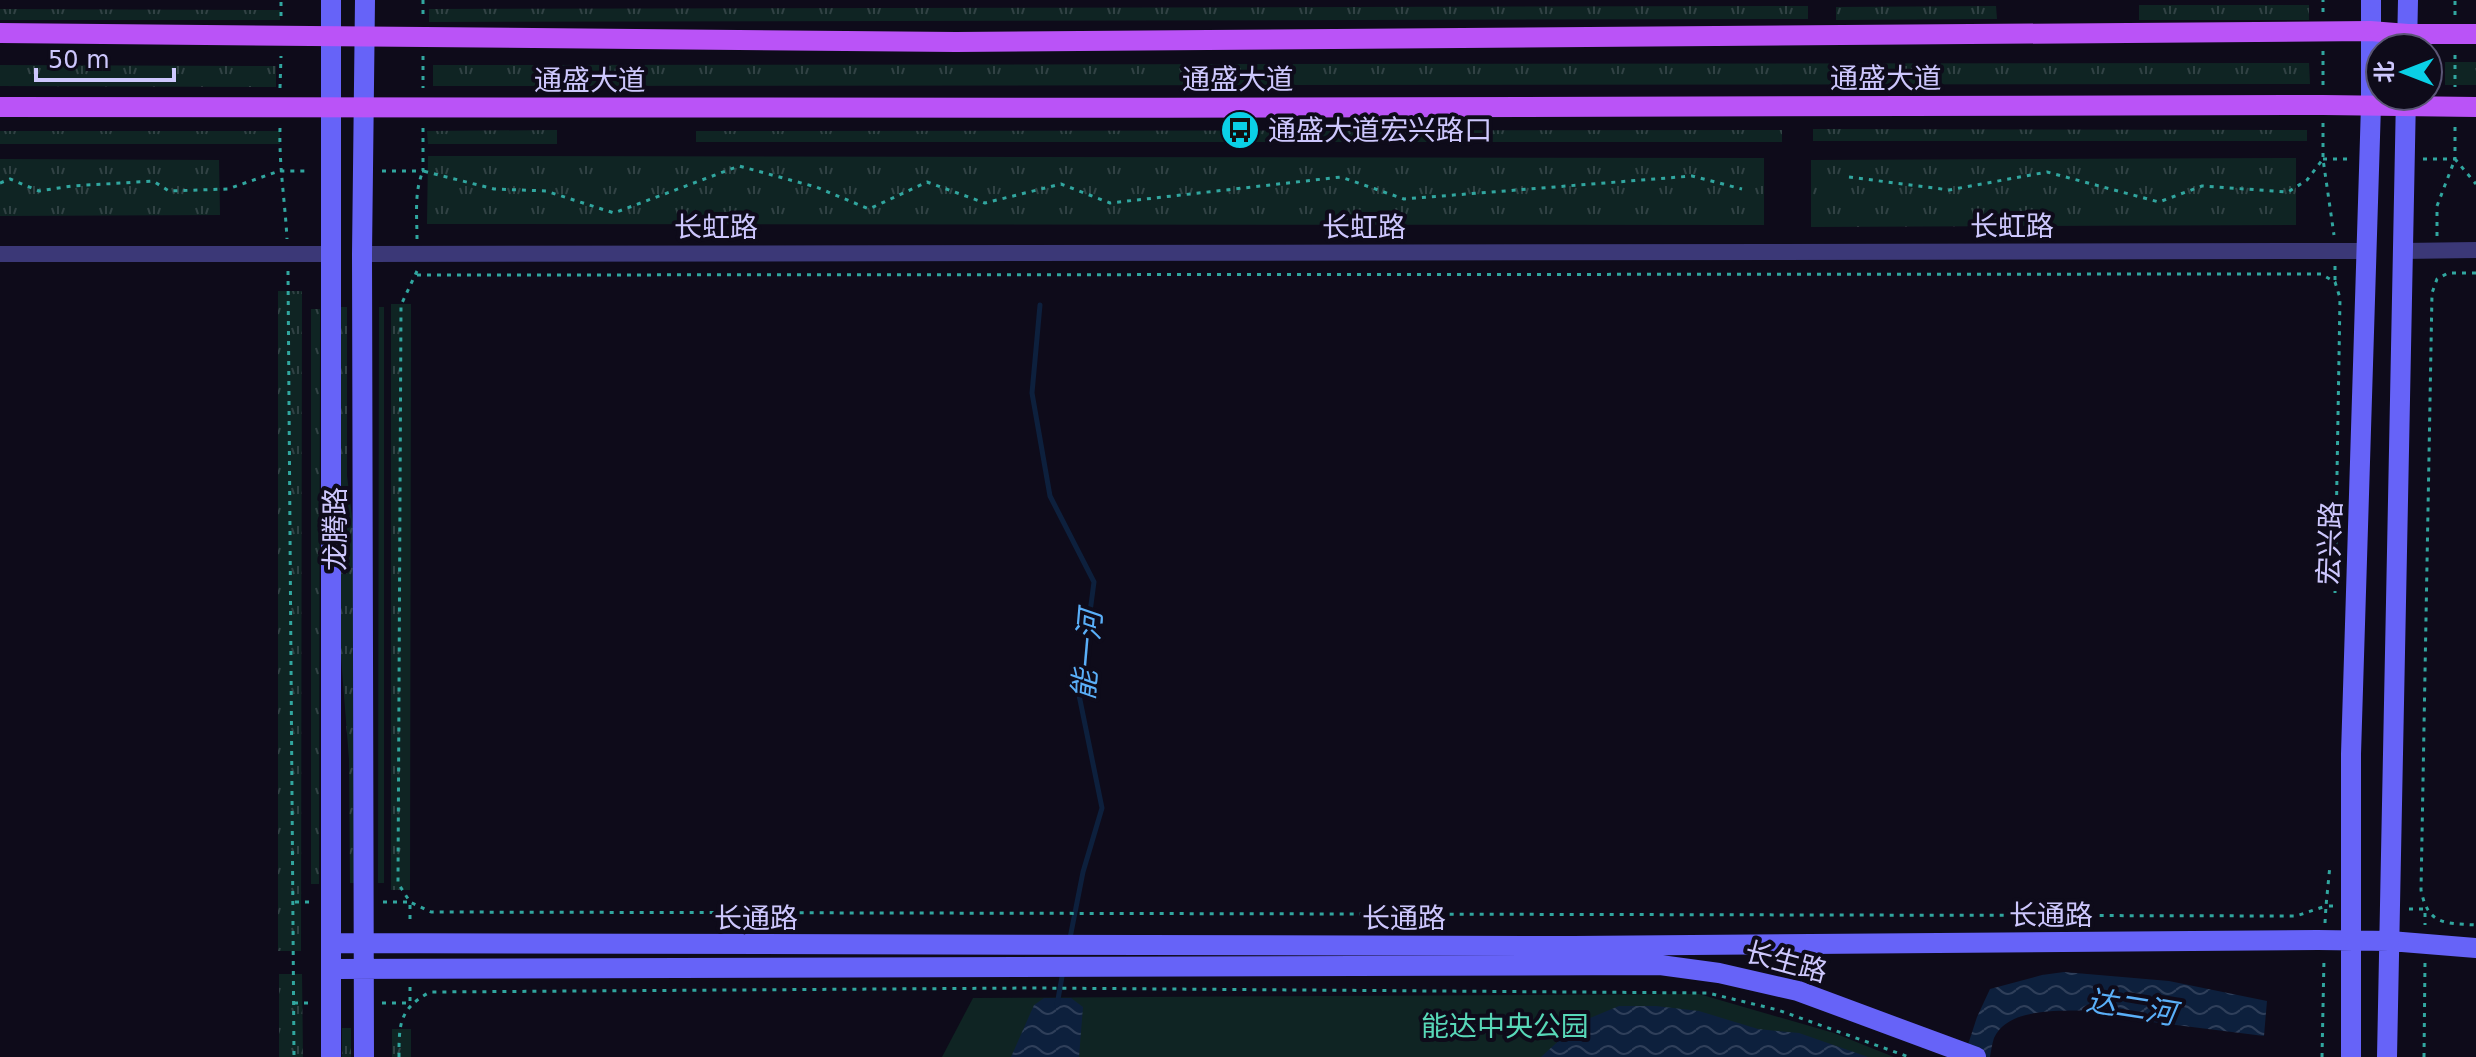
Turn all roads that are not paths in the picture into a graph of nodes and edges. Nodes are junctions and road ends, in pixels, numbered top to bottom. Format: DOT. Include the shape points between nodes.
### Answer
graph roads {
  1 [pos="331,0"];
  2 [pos="365,0"];
  3 [pos="2371,0"];
  4 [pos="2408,0"];
  5 [pos="2370,31"];
  6 [pos="2374,32"];
  7 [pos="2407,32"];
  8 [pos="0,33"];
  9 [pos="2476,34"];
  10 [pos="364,37"];
  11 [pos="2444,37"];
  12 [pos="330,38"];
  13 [pos="2444,104"];
  14 [pos="2364,105"];
  15 [pos="0,107"];
  16 [pos="2476,107"];
  17 [pos="330,108"];
  18 [pos="363,110"];
  19 [pos="2371,112"];
  20 [pos="2405,112"];
  21 [pos="2476,250"];
  22 [pos="2367,251"];
  23 [pos="2402,251"];
  24 [pos="0,254"];
  25 [pos="329,254"];
  26 [pos="362,254"];
  27 [pos="2351,941"];
  28 [pos="2390,941"];
  29 [pos="331,943"];
  30 [pos="365,943"];
  31 [pos="2476,948"];
  32 [pos="1572,964"];
  33 [pos="364,967"];
  34 [pos="331,969"];
  35 [pos="1968,1054"];
  36 [pos="331,1057"];
  37 [pos="364,1057"];
  38 [pos="2351,1057"];
  39 [pos="2387,1057"];
  1 -- 12 [label="main road, 龙腾路"];
  2 -- 10 [label="main road, 龙腾路"];
  3 -- 5 [label="main road, 宏兴路"];
  4 -- 7 [label="main road"];
  5 -- 6 [label="main road, 通盛大道"];
  5 -- 10 [label="main road, 通盛大道" via="971,42"];
  8 -- 12 [label="main road, 通盛大道"];
  9 -- 11 [label="main road, 通盛大道"];
  10 -- 12 [label="main road, 通盛大道"];
  10 -- 18 [label="main road, 龙腾路"];
  12 -- 17 [label="main road, 龙腾路"];
  13 -- 16 [label="main road, 通盛大道"];
  14 -- 18 [label="main road, 通盛大道"];
  15 -- 17 [label="main road, 通盛大道"];
  17 -- 18 [label="main road, 通盛大道"];
  17 -- 25 [label="main road, 龙腾路"];
  18 -- 26 [label="main road, 龙腾路"];
  19 -- 22 [label="main road, 宏兴路"];
  20 -- 23 [label="main road"];
  21 -- 23 [label="street"];
  22 -- 26 [label="street, 长虹路"];
  22 -- 27 [label="main road, 宏兴路" via="2351,754"];
  23 -- 28 [label="main road"];
  24 -- 25 [label="street"];
  25 -- 29 [label="main road, 龙腾路"];
  26 -- 30 [label="main road, 龙腾路"];
  27 -- 28 [label="main road, 长通路"];
  27 -- 30 [label="main road, 长通路" via="1604,946"];
  27 -- 38 [label="main road, 宏兴路"];
  28 -- 31 [label="main road, 长通路"];
  28 -- 39 [label="main road"];
  29 -- 30 [label="main road, 长通路"];
  29 -- 34 [label="main road, 龙腾路"];
  30 -- 33 [label="main road, 龙腾路"];
  32 -- 33 [label="main road, 长通路"];
  32 -- 35 [label="main road, 长生路" via="1660,965 1732,976 1798,991"];
  33 -- 34 [label="main road, 长通路"];
  33 -- 37 [label="main road, 龙腾路"];
  34 -- 36 [label="main road, 龙腾路"];
}
